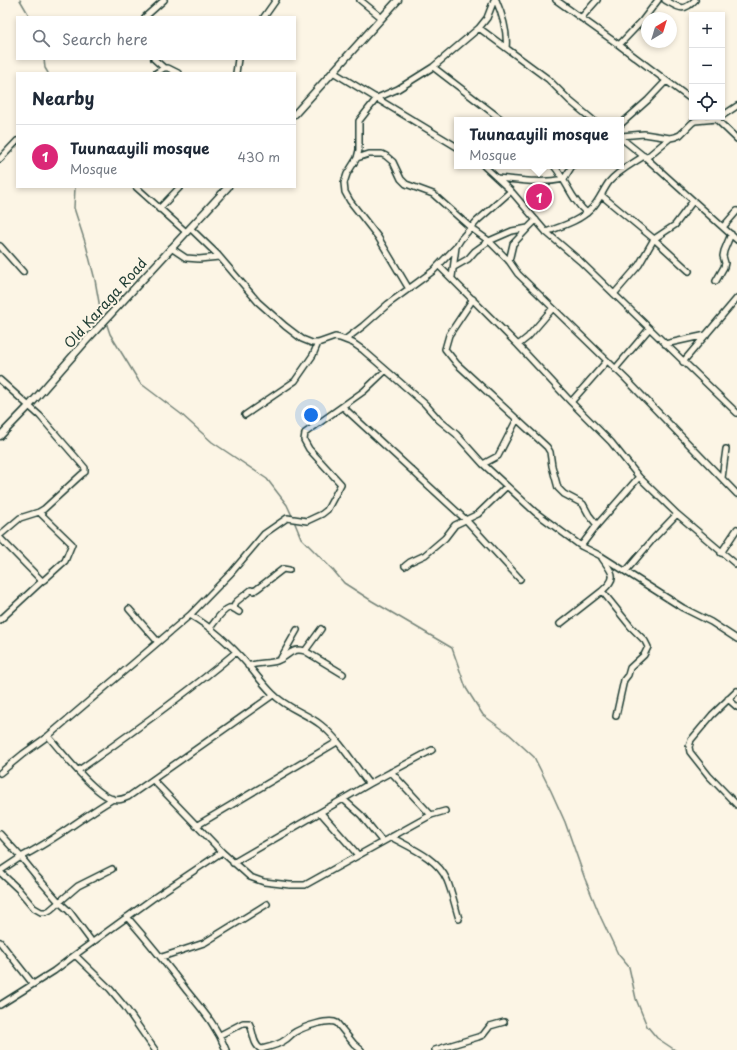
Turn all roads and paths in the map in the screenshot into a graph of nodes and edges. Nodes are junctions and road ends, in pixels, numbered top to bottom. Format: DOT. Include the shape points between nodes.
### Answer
graph roads {
  1 [pos="164,0"];
  2 [pos="360,0"];
  3 [pos="398,0"];
  4 [pos="495,0"];
  5 [pos="556,0"];
  6 [pos="597,0"];
  7 [pos="658,0"];
  8 [pos="665,0"];
  9 [pos="695,0"];
  10 [pos="273,1"];
  11 [pos="146,16"];
  12 [pos="265,16"];
  13 [pos="382,18"];
  14 [pos="581,18"];
  15 [pos="479,28"];
  16 [pos="618,45"];
  17 [pos="506,48"];
  18 [pos="155,60"];
  19 [pos="238,60"];
  20 [pos="432,67"];
  21 [pos="164,68"];
  22 [pos="158,72"];
  23 [pos="176,72"];
  24 [pos="236,72"];
  25 [pos="333,72"];
  26 [pos="666,81"];
  27 [pos="377,98"];
  28 [pos="689,98"];
  29 [pos="737,106"];
  30 [pos="296,113"];
  31 [pos="725,113"];
  32 [pos="498,117"];
  33 [pos="590,117"];
  34 [pos="701,120"];
  35 [pos="721,120"];
  36 [pos="624,121"];
  37 [pos="624,137"];
  38 [pos="670,138"];
  39 [pos="737,139"];
  40 [pos="624,140"];
  41 [pos="16,143"];
  42 [pos="454,146"];
  43 [pos="645,157"];
  44 [pos="357,158"];
  45 [pos="0,159"];
  46 [pos="487,169"];
  47 [pos="556,169"];
  48 [pos="570,169"];
  49 [pos="497,178"];
  50 [pos="564,179"];
  51 [pos="137,188"];
  52 [pos="179,188"];
  53 [pos="227,188"];
  54 [pos="511,191"];
  55 [pos="601,195"];
  56 [pos="693,201"];
  57 [pos="159,209"];
  58 [pos="737,211"];
  59 [pos="587,213"];
  60 [pos="536,220"];
  61 [pos="724,227"];
  62 [pos="471,228"];
  63 [pos="528,228"];
  64 [pos="188,230"];
  65 [pos="546,232"];
  66 [pos="731,234"];
  67 [pos="654,239"];
  68 [pos="737,240"];
  69 [pos="489,241"];
  70 [pos="0,246"];
  71 [pos="456,247"];
  72 [pos="172,248"];
  73 [pos="219,257"];
  74 [pos="509,261"];
  75 [pos="439,266"];
  76 [pos="454,267"];
  77 [pos="689,271"];
  78 [pos="23,272"];
  79 [pos="452,277"];
  80 [pos="716,281"];
  81 [pos="409,288"];
  82 [pos="614,294"];
  83 [pos="737,298"];
  84 [pos="474,299"];
  85 [pos="553,308"];
  86 [pos="649,330"];
  87 [pos="706,334"];
  88 [pos="346,339"];
  89 [pos="318,343"];
  90 [pos="518,344"];
  91 [pos="665,344"];
  92 [pos="607,361"];
  93 [pos="683,362"];
  94 [pos="615,369"];
  95 [pos="386,370"];
  96 [pos="0,380"];
  97 [pos="571,402"];
  98 [pos="29,406"];
  99 [pos="343,407"];
  100 [pos="737,413"];
  101 [pos="245,415"];
  102 [pos="517,419"];
  103 [pos="0,436"];
  104 [pos="726,449"];
  105 [pos="483,464"];
  106 [pos="639,477"];
  107 [pos="722,478"];
  108 [pos="507,486"];
  109 [pos="737,494"];
  110 [pos="39,512"];
  111 [pos="677,514"];
  112 [pos="466,520"];
  113 [pos="597,525"];
  114 [pos="737,529"];
  115 [pos="0,536"];
  116 [pos="581,546"];
  117 [pos="721,553"];
  118 [pos="601,556"];
  119 [pos="737,565"];
  120 [pos="405,566"];
  121 [pos="289,570"];
  122 [pos="626,571"];
  123 [pos="520,579"];
  124 [pos="42,581"];
  125 [pos="602,591"];
  126 [pos="233,608"];
  127 [pos="129,609"];
  128 [pos="239,612"];
  129 [pos="190,615"];
  130 [pos="0,620"];
  131 [pos="560,624"];
  132 [pos="210,628"];
  133 [pos="321,629"];
  134 [pos="297,630"];
  135 [pos="737,640"];
  136 [pos="158,642"];
  137 [pos="305,651"];
  138 [pos="236,652"];
  139 [pos="279,660"];
  140 [pos="248,666"];
  141 [pos="343,674"];
  142 [pos="737,691"];
  143 [pos="274,695"];
  144 [pos="728,699"];
  145 [pos="737,707"];
  146 [pos="616,716"];
  147 [pos="48,736"];
  148 [pos="337,742"];
  149 [pos="432,750"];
  150 [pos="79,770"];
  151 [pos="391,772"];
  152 [pos="0,773"];
  153 [pos="153,780"];
  154 [pos="369,784"];
  155 [pos="113,799"];
  156 [pos="343,799"];
  157 [pos="737,805"];
  158 [pos="445,811"];
  159 [pos="322,813"];
  160 [pos="431,815"];
  161 [pos="196,826"];
  162 [pos="0,834"];
  163 [pos="391,837"];
  164 [pos="382,841"];
  165 [pos="222,852"];
  166 [pos="358,855"];
  167 [pos="21,857"];
  168 [pos="233,863"];
  169 [pos="112,869"];
  170 [pos="0,872"];
  171 [pos="60,902"];
  172 [pos="267,904"];
  173 [pos="127,917"];
  174 [pos="459,919"];
  175 [pos="0,942"];
  176 [pos="92,942"];
  177 [pos="75,955"];
  178 [pos="162,957"];
  179 [pos="33,984"];
  180 [pos="0,1005"];
  181 [pos="504,1022"];
  182 [pos="220,1035"];
  183 [pos="155,1050"];
  184 [pos="226,1050"];
  185 [pos="361,1050"];
  186 [pos="435,1050"];
  1 -- 11 [label="street"];
  2 -- 13 [label="street"];
  3 -- 13 [label="street"];
  4 -- 15 [label="street"];
  4 -- 17 [label="street" via="506,34"];
  5 -- 14 [label="street"];
  6 -- 14 [label="street"];
  7 -- 16 [label="street"];
  8 -- 9 [label="street" via="680,9 691,5"];
  10 -- 12 [label="street"];
  13 -- 25 [label="street"];
  14 -- 16 [label="street"];
  15 -- 17 [label="street"];
  15 -- 20 [label="street"];
  16 -- 26 [label="street"];
  17 -- 33 [label="street" via="548,80"];
  18 -- 21 [label="street"];
  19 -- 24 [label="street"];
  20 -- 27 [label="street" via="398,89"];
  20 -- 32 [label="street"];
  21 -- 22 [label="street"];
  21 -- 23 [label="street"];
  25 -- 27 [label="street"];
  25 -- 30 [label="street"];
  26 -- 28 [label="street"];
  26 -- 36 [label="street"];
  27 -- 42 [label="street"];
  27 -- 44 [label="street" via="358,121"];
  29 -- 31 [label="street"];
  34 -- 38 [label="street" via="695,121 680,135"];
  35 -- 39 [label="street"];
  37 -- 38 [label="street" via="644,134"];
  38 -- 43 [label="street"];
  40 -- 43 [label="street"];
  41 -- 45 [label="street"];
  43 -- 55 [label="street" via="615,176"];
  43 -- 56 [label="street"];
  44 -- 62 [label="street" via="369,154 386,156 393,162 406,184 433,194"];
  44 -- 81 [label="street" via="347,174 345,192 378,237"];
  46 -- 49 [label="street"];
  47 -- 50 [label="street"];
  48 -- 50 [label="street"];
  49 -- 50 [label="street" via="536,182"];
  49 -- 54 [label="street"];
  50 -- 59 [label="street" via="581,208"];
  51 -- 57 [label="street"];
  52 -- 57 [label="street"];
  53 -- 64 [label="street, Old Karaga Road"];
  54 -- 60 [label="street"];
  54 -- 62 [label="street"];
  55 -- 59 [label="street"];
  55 -- 67 [label="street"];
  56 -- 61 [label="street"];
  56 -- 67 [label="street" via="676,225"];
  57 -- 64 [label="street"];
  58 -- 61 [label="street"];
  59 -- 65 [label="street" via="575,221"];
  60 -- 63 [label="street"];
  60 -- 65 [label="street"];
  61 -- 66 [label="street"];
  62 -- 69 [label="street"];
  62 -- 71 [label="street"];
  63 -- 69 [label="street" via="512,231"];
  63 -- 74 [label="street" via="513,244"];
  64 -- 72 [label="street, Old Karaga Road"];
  64 -- 73 [label="street"];
  65 -- 82 [label="street"];
  66 -- 68 [label="street"];
  66 -- 80 [label="street" via="723,256 726,264"];
  67 -- 77 [label="street"];
  67 -- 82 [label="street" via="639,265"];
  69 -- 74 [label="street"];
  69 -- 76 [label="street"];
  70 -- 78 [label="street"];
  71 -- 75 [label="street"];
  71 -- 76 [label="street"];
  72 -- 73 [label="street" via="186,258"];
  72 -- 98 [label="street, Old Karaga Road"];
  73 -- 89 [label="street" via="258,302 285,326 302,338"];
  74 -- 85 [label="street" via="518,274"];
  75 -- 79 [label="street"];
  75 -- 81 [label="street"];
  76 -- 79 [label="street"];
  79 -- 84 [label="street"];
  81 -- 88 [label="street"];
  82 -- 86 [label="street"];
  83 -- 87 [label="street"];
  84 -- 90 [label="street"];
  84 -- 102 [label="street" via="449,335 444,348 457,364"];
  85 -- 90 [label="street" via="528,337"];
  85 -- 92 [label="street"];
  86 -- 91 [label="street"];
  86 -- 94 [label="street"];
  87 -- 91 [label="street"];
  87 -- 93 [label="street"];
  88 -- 89 [label="street" via="335,337"];
  88 -- 95 [label="street"];
  89 -- 101 [label="street" via="295,381"];
  90 -- 97 [label="street"];
  91 -- 93 [label="street"];
  92 -- 94 [label="street"];
  92 -- 97 [label="street"];
  93 -- 100 [label="street"];
  94 -- 107 [label="street"];
  95 -- 99 [label="street"];
  95 -- 105 [label="street" via="456,434"];
  96 -- 98 [label="street"];
  97 -- 106 [label="street" via="611,442"];
  98 -- 103 [label="street, Old Karaga Road"];
  98 -- 110 [label="street" via="85,468 85,472"];
  99 -- 112 [label="street"];
  99 -- 129 [label="street" via="305,433 304,440 309,449 341,484 327,510 307,520 287,518 264,534"];
  102 -- 105 [label="street" via="498,456"];
  102 -- 113 [label="street" via="550,452 558,488 583,504"];
  104 -- 107 [label="street"];
  105 -- 108 [label="street"];
  106 -- 111 [label="street"];
  106 -- 113 [label="street"];
  107 -- 109 [label="street"];
  108 -- 112 [label="street" via="478,514"];
  108 -- 116 [label="street" via="535,512"];
  110 -- 115 [label="street" via="20,518"];
  110 -- 124 [label="street" via="72,544 65,561"];
  111 -- 117 [label="street"];
  111 -- 122 [label="street"];
  112 -- 120 [label="street" via="455,525 445,538 425,555"];
  112 -- 123 [label="street"];
  113 -- 116 [label="street"];
  114 -- 117 [label="street"];
  115 -- 124 [label="street"];
  116 -- 118 [label="street"];
  117 -- 119 [label="street"];
  118 -- 122 [label="street"];
  118 -- 125 [label="street" via="613,577"];
  121 -- 126 [label="street" via="283,568 236,602"];
  122 -- 135 [label="street"];
  124 -- 130 [label="street"];
  125 -- 131 [label="street"];
  125 -- 146 [label="street" via="648,647 644,655 630,668 624,680"];
  126 -- 128 [label="street"];
  126 -- 132 [label="street" via="224,612"];
  127 -- 136 [label="street"];
  129 -- 132 [label="street"];
  129 -- 136 [label="street"];
  132 -- 138 [label="street"];
  133 -- 137 [label="street"];
  134 -- 139 [label="street"];
  136 -- 147 [label="street"];
  137 -- 139 [label="street" via="292,651"];
  137 -- 141 [label="street"];
  138 -- 140 [label="street"];
  138 -- 150 [label="street" via="184,695"];
  139 -- 140 [label="street"];
  140 -- 143 [label="street"];
  142 -- 144 [label="street"];
  143 -- 148 [label="street" via="321,725"];
  143 -- 153 [label="street"];
  144 -- 145 [label="street"];
  144 -- 157 [label="street" via="691,740 689,747 690,752 709,776"];
  147 -- 150 [label="street"];
  147 -- 152 [label="street"];
  148 -- 154 [label="street"];
  148 -- 161 [label="street"];
  149 -- 151 [label="street"];
  150 -- 155 [label="street" via="95,788"];
  151 -- 154 [label="street"];
  151 -- 160 [label="street"];
  153 -- 155 [label="street" via="128,797 121,800"];
  153 -- 161 [label="street"];
  154 -- 156 [label="street"];
  155 -- 167 [label="street" via="52,840"];
  156 -- 159 [label="street"];
  156 -- 164 [label="street" via="361,815"];
  158 -- 160 [label="street"];
  159 -- 166 [label="street"];
  159 -- 168 [label="street"];
  160 -- 163 [label="street"];
  161 -- 165 [label="street"];
  162 -- 167 [label="street"];
  163 -- 164 [label="street"];
  163 -- 174 [label="street" via="428,858 438,867 446,879"];
  164 -- 166 [label="street"];
  165 -- 168 [label="street"];
  165 -- 173 [label="street"];
  166 -- 168 [label="street" via="305,885 264,882 250,877"];
  167 -- 170 [label="street"];
  167 -- 171 [label="street"];
  169 -- 171 [label="street" via="78,886"];
  170 -- 171 [label="street" via="18,888 34,908 41,912 50,910"];
  171 -- 176 [label="street"];
  172 -- 178 [label="street" via="204,943"];
  173 -- 176 [label="street"];
  173 -- 178 [label="street"];
  175 -- 179 [label="street"];
  176 -- 177 [label="street"];
  177 -- 179 [label="street"];
  177 -- 183 [label="street" via="110,989"];
  178 -- 182 [label="street"];
  179 -- 180 [label="street"];
  181 -- 186 [label="street" via="490,1026 478,1038"];
  182 -- 184 [label="street"];
  182 -- 185 [label="street" via="243,1023 249,1023 261,1049 285,1040 294,1032 306,1027 334,1021"];
}
